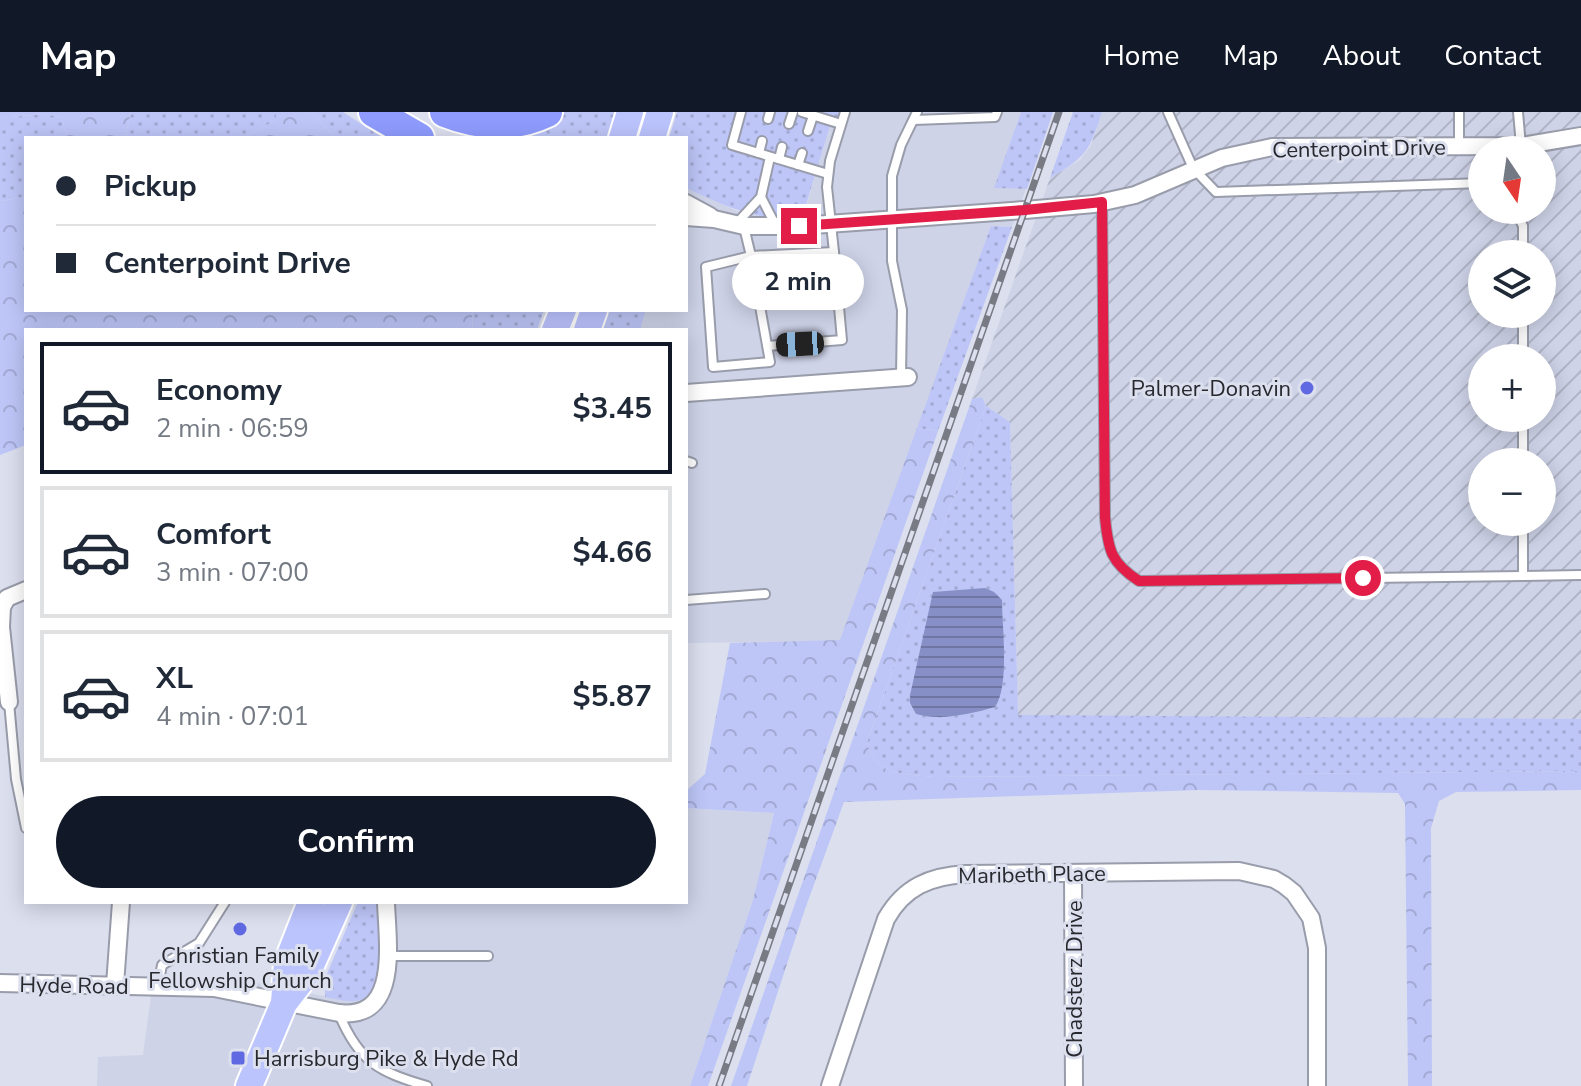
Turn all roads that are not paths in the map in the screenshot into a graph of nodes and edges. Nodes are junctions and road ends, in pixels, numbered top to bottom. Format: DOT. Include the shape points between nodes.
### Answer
graph roads {
  1 [pos="374,112"];
  2 [pos="424,112"];
  3 [pos="445,112"];
  4 [pos="547,112"];
  5 [pos="630,112"];
  6 [pos="660,112"];
  7 [pos="741,112"];
  8 [pos="793,112"];
  9 [pos="802,112"];
  10 [pos="845,112"];
  11 [pos="997,112"];
  12 [pos="1168,112"];
  13 [pos="1459,112"];
  14 [pos="1518,112"];
  15 [pos="813,116"];
  16 [pos="916,116"];
  17 [pos="789,124"];
  18 [pos="841,124"];
  19 [pos="808,131"];
  20 [pos="416,136"];
  21 [pos="468,136"];
  22 [pos="623,136"];
  23 [pos="653,136"];
  24 [pos="1520,136"];
  25 [pos="1581,136"];
  26 [pos="1556,140"];
  27 [pos="762,141"];
  28 [pos="1459,146"];
  29 [pos="1468,146"];
  30 [pos="782,147"];
  31 [pos="759,153"];
  32 [pos="802,153"];
  33 [pos="774,158"];
  34 [pos="798,165"];
  35 [pos="1193,168"];
  36 [pos="828,174"];
  37 [pos="1468,183"];
  38 [pos="761,197"];
  39 [pos="1102,202"];
  40 [pos="688,204"];
  41 [pos="688,217"];
  42 [pos="714,219"];
  43 [pos="893,221"];
  44 [pos="740,225"];
  45 [pos="829,225"];
  46 [pos="776,227"];
  47 [pos="834,252"];
  48 [pos="751,256"];
  49 [pos="767,346"];
  50 [pos="905,377"];
  51 [pos="688,393"];
  52 [pos="1523,536"];
  53 [pos="1581,575"];
  54 [pos="1523,576"];
  55 [pos="24,591"];
  56 [pos="765,594"];
  57 [pos="688,600"];
  58 [pos="3,683"];
  59 [pos="12,702"];
  60 [pos="24,818"];
  61 [pos="1073,873"];
  62 [pos="121,904"];
  63 [pos="224,904"];
  64 [pos="310,904"];
  65 [pos="338,904"];
  66 [pos="386,904"];
  67 [pos="387,956"];
  68 [pos="488,956"];
  69 [pos="0,983"];
  70 [pos="115,985"];
  71 [pos="158,987"];
  72 [pos="284,1003"];
  73 [pos="339,1013"];
  74 [pos="249,1086"];
  75 [pos="427,1086"];
  76 [pos="830,1086"];
  77 [pos="1074,1086"];
  78 [pos="1317,1086"];
  1 -- 20 [label="highway"];
  2 -- 21 [label="highway"];
  3 -- 4 [label="highway" via="499,124"];
  5 -- 22 [label="main road"];
  6 -- 23 [label="main road"];
  7 -- 31 [label="lane" via="732,145"];
  8 -- 17 [label="lane"];
  9 -- 15 [label="lane"];
  10 -- 18 [label="lane"];
  11 -- 16 [label="lane" via="995,117"];
  12 -- 35 [label="lane"];
  13 -- 28 [label="lane"];
  14 -- 24 [label="lane"];
  15 -- 18 [label="lane"];
  15 -- 19 [label="lane"];
  16 -- 43 [label="lane" via="892,176"];
  18 -- 36 [label="lane"];
  25 -- 26 [label="street, Centerpoint Drive"];
  27 -- 31 [label="lane"];
  28 -- 29 [label="street, Centerpoint Drive"];
  28 -- 35 [label="street, Centerpoint Drive" via="1272,147"];
  30 -- 33 [label="lane"];
  31 -- 33 [label="lane"];
  32 -- 34 [label="lane"];
  33 -- 34 [label="lane"];
  33 -- 38 [label="lane"];
  34 -- 36 [label="lane"];
  35 -- 37 [label="lane" via="1216,192"];
  35 -- 39 [label="street, Centerpoint Drive" via="1135,195"];
  36 -- 45 [label="lane"];
  38 -- 44 [label="lane"];
  38 -- 46 [label="lane"];
  39 -- 43 [label="street, Centerpoint Drive"];
  39 -- 54 [label="lane" via="1105,517 1107,544 1119,568 1139,581"];
  40 -- 42 [label="street, Centerpoint Drive"];
  41 -- 42 [label="street, Centerpoint Drive"];
  42 -- 44 [label="street, Centerpoint Drive"];
  43 -- 45 [label="street, Centerpoint Drive"];
  43 -- 50 [label="lane" via="892,261 902,310"];
  44 -- 46 [label="street, Centerpoint Drive"];
  44 -- 48 [label="lane"];
  45 -- 46 [label="street, Centerpoint Drive"];
  45 -- 47 [label="lane"];
  47 -- 48 [label="lane"];
  47 -- 49 [label="lane" via="842,340"];
  48 -- 49 [label="lane"];
  48 -- 49 [label="lane" via="706,267 713,367 770,362"];
  50 -- 51 [label="street"];
  52 -- 54 [label="lane"];
  53 -- 54 [label="lane"];
  55 -- 58 [label="street" via="7,598 2,607"];
  56 -- 57 [label="lane"];
  58 -- 59 [label="street"];
  59 -- 60 [label="lane"];
  61 -- 76 [label="street, Maribeth Place" via="949,875 906,893 886,919"];
  61 -- 77 [label="street, Chadsterz Drive"];
  61 -- 78 [label="street, Maribeth Place" via="1239,871 1274,879 1294,893 1304,906 1317,948"];
  62 -- 70 [label="street"];
  63 -- 71 [label="lane" via="199,943 162,965"];
  64 -- 72 [label="main road" via="287,963"];
  65 -- 72 [label="main road" via="308,972"];
  66 -- 67 [label="street, Hyde Road"];
  67 -- 68 [label="lane"];
  67 -- 73 [label="street, Hyde Road" via="378,999 365,1010"];
  69 -- 70 [label="street, Hyde Road"];
  70 -- 71 [label="street, Hyde Road"];
  71 -- 72 [label="street, Hyde Road" via="228,990"];
  72 -- 73 [label="street, Hyde Road"];
  72 -- 74 [label="main road"];
  73 -- 75 [label="lane" via="365,1059"];
}
